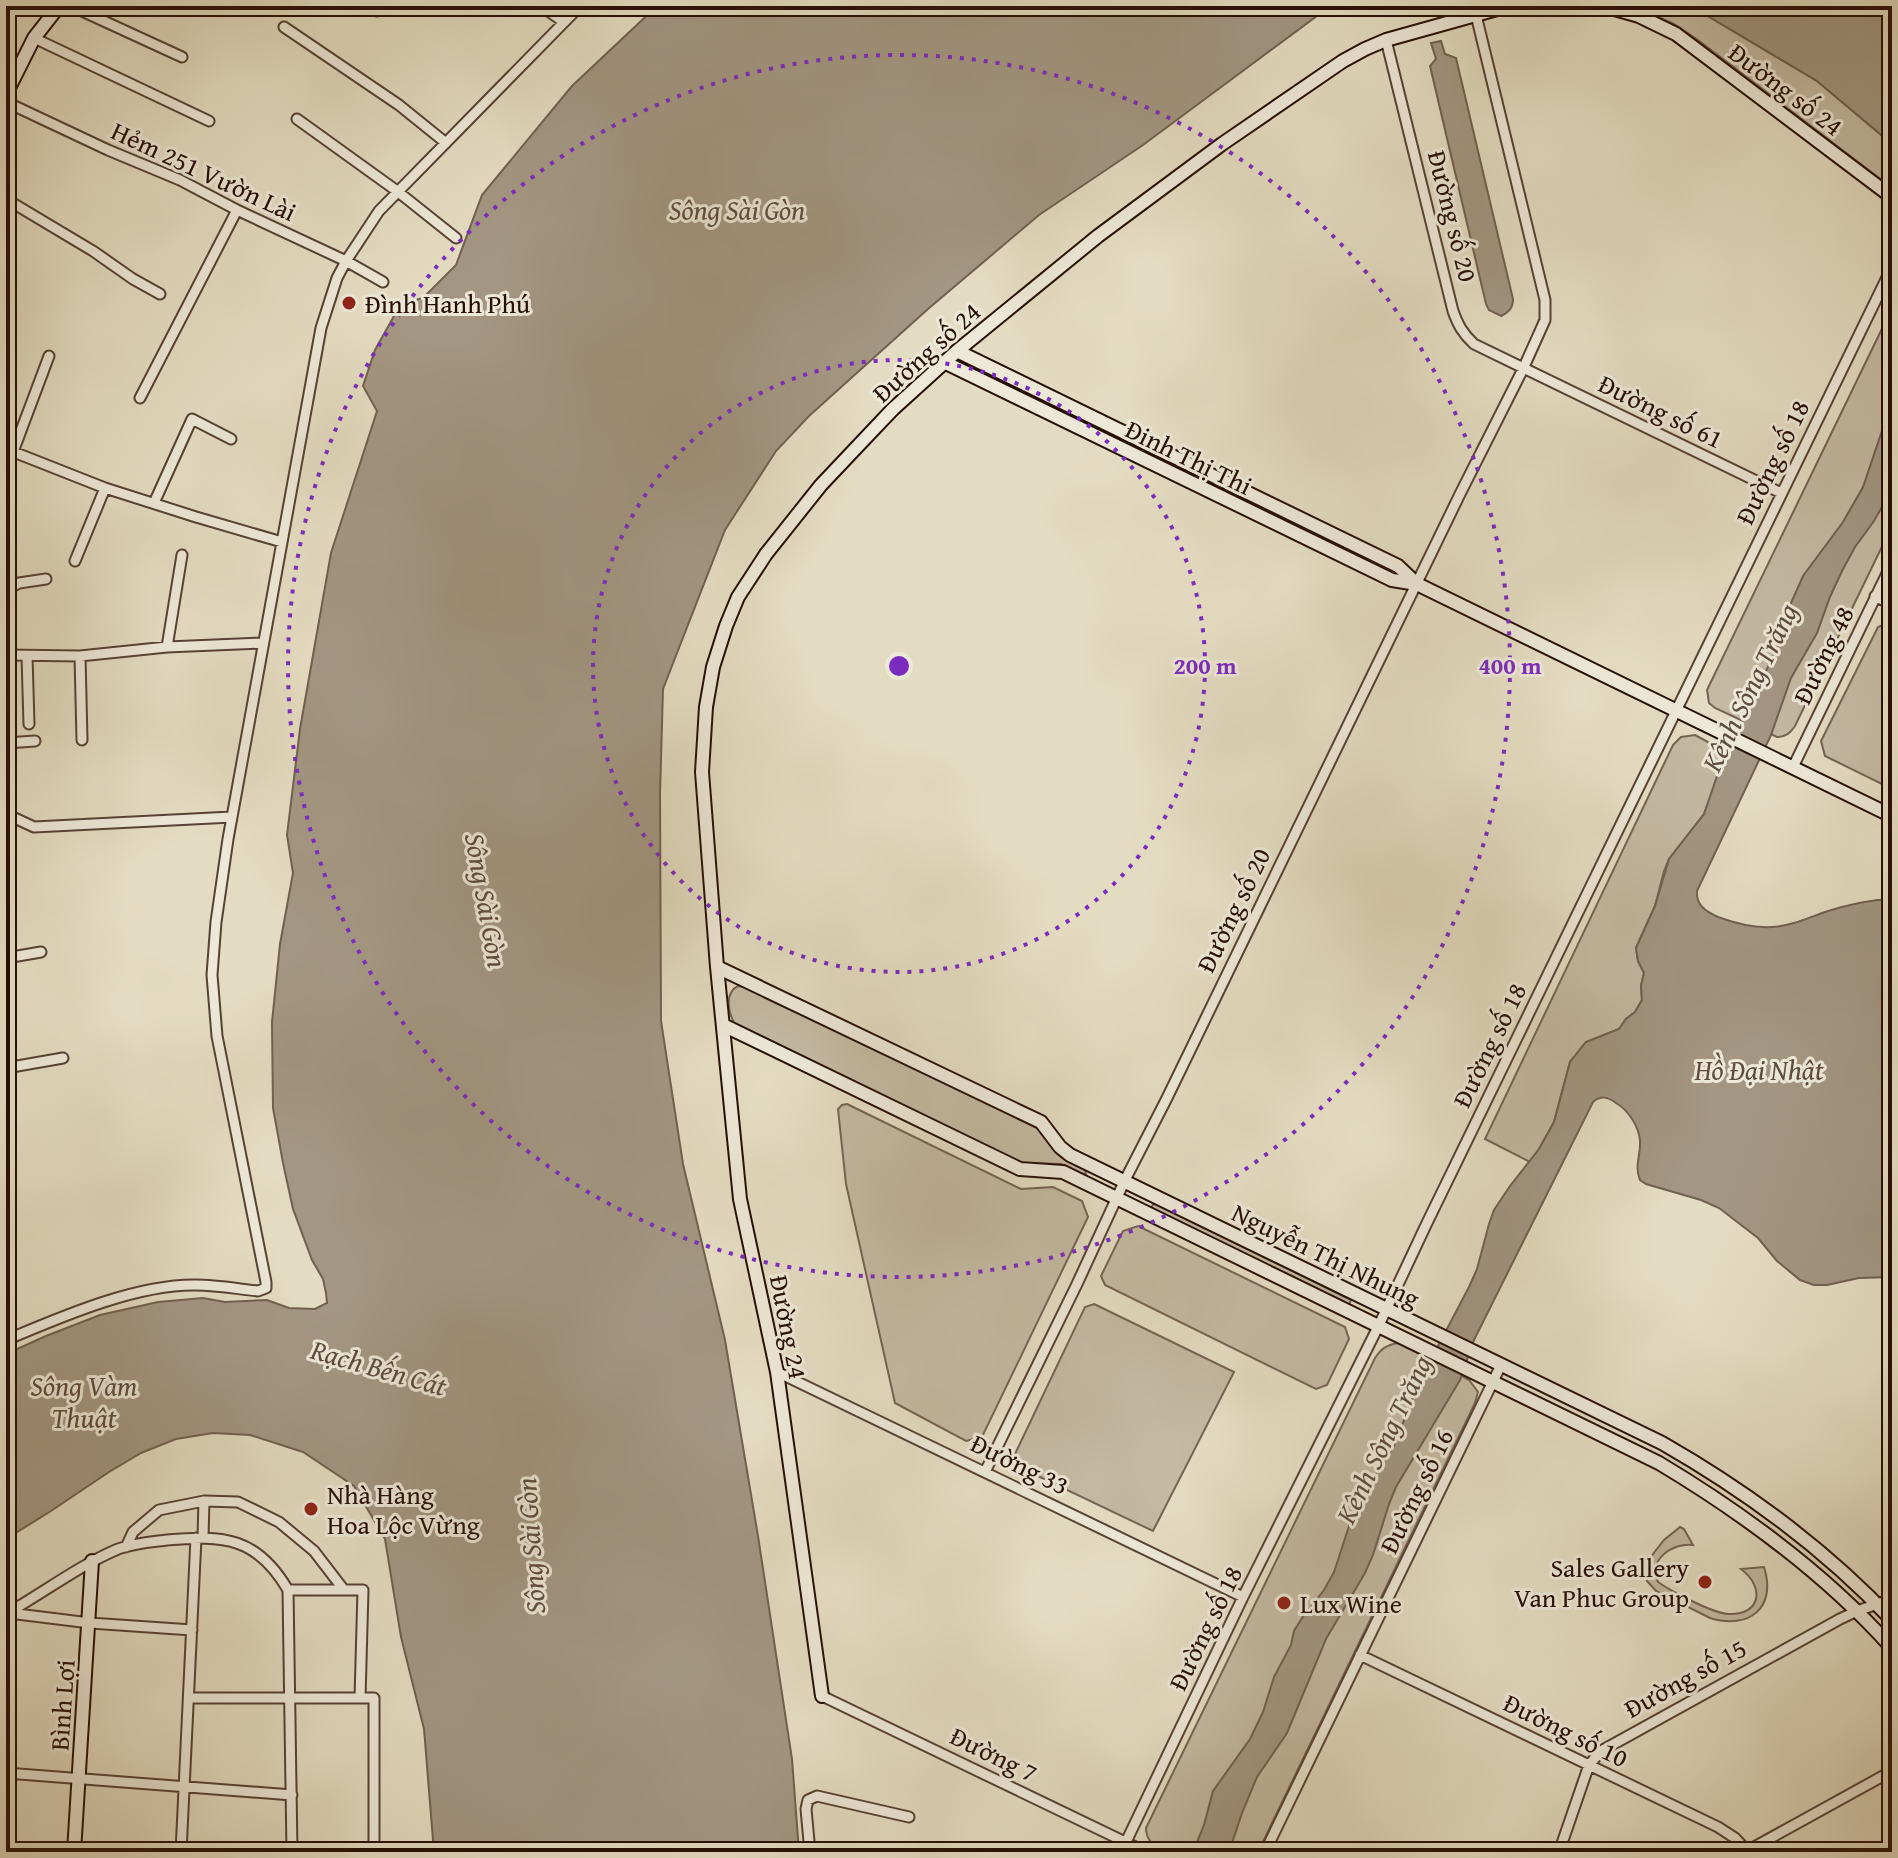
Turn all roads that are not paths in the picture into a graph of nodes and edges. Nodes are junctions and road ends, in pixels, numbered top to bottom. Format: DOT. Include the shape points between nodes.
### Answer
graph roads {
  1 [pos="41,6"];
  2 [pos="71,6"];
  3 [pos="541,6"];
  4 [pos="580,6"];
  5 [pos="1508,6"];
  6 [pos="1604,6"];
  7 [pos="55,11"];
  8 [pos="1476,15"];
  9 [pos="564,22"];
  10 [pos="284,27"];
  11 [pos="34,38"];
  12 [pos="1386,40"];
  13 [pos="182,57"];
  14 [pos="6,60"];
  15 [pos="19,67"];
  16 [pos="6,94"];
  17 [pos="6,102"];
  18 [pos="297,119"];
  19 [pos="209,121"];
  20 [pos="446,143"];
  21 [pos="397,191"];
  22 [pos="1892,197"];
  23 [pos="6,199"];
  24 [pos="237,210"];
  25 [pos="456,238"];
  26 [pos="346,261"];
  27 [pos="1892,267"];
  28 [pos="383,282"];
  29 [pos="160,294"];
  30 [pos="957,351"];
  31 [pos="49,356"];
  32 [pos="944,362"];
  33 [pos="1523,369"];
  34 [pos="140,398"];
  35 [pos="231,439"];
  36 [pos="9,450"];
  37 [pos="105,488"];
  38 [pos="1781,493"];
  39 [pos="154,503"];
  40 [pos="282,542"];
  41 [pos="182,555"];
  42 [pos="75,561"];
  43 [pos="1892,563"];
  44 [pos="46,579"];
  45 [pos="1417,584"];
  46 [pos="6,590"];
  47 [pos="1875,596"];
  48 [pos="1892,605"];
  49 [pos="263,643"];
  50 [pos="167,647"];
  51 [pos="6,655"];
  52 [pos="27,656"];
  53 [pos="80,656"];
  54 [pos="1675,711"];
  55 [pos="29,724"];
  56 [pos="82,740"];
  57 [pos="35,741"];
  58 [pos="6,743"];
  59 [pos="1793,767"];
  60 [pos="6,814"];
  61 [pos="1892,816"];
  62 [pos="232,817"];
  63 [pos="41,952"];
  64 [pos="6,958"];
  65 [pos="717,967"];
  66 [pos="723,1025"];
  67 [pos="63,1058"];
  68 [pos="6,1068"];
  69 [pos="1125,1180"];
  70 [pos="1116,1198"];
  71 [pos="1386,1310"];
  72 [pos="1379,1325"];
  73 [pos="6,1340"];
  74 [pos="1501,1365"];
  75 [pos="777,1372"];
  76 [pos="1493,1381"];
  77 [pos="985,1472"];
  78 [pos="204,1501"];
  79 [pos="200,1538"];
  80 [pos="126,1547"];
  81 [pos="92,1561"];
  82 [pos="288,1590"];
  83 [pos="344,1590"];
  84 [pos="1243,1597"];
  85 [pos="1892,1599"];
  86 [pos="1876,1603"];
  87 [pos="1857,1611"];
  88 [pos="7,1613"];
  89 [pos="1892,1620"];
  90 [pos="90,1623"];
  91 [pos="192,1630"];
  92 [pos="1892,1648"];
  93 [pos="1360,1655"];
  94 [pos="822,1696"];
  95 [pos="189,1698"];
  96 [pos="360,1698"];
  97 [pos="291,1699"];
  98 [pos="1589,1765"];
  99 [pos="1892,1771"];
  100 [pos="6,1773"];
  101 [pos="79,1779"];
  102 [pos="184,1787"];
  103 [pos="292,1795"];
  104 [pos="909,1817"];
  105 [pos="1126,1842"];
  106 [pos="1747,1851"];
  107 [pos="74,1852"];
  108 [pos="181,1852"];
  109 [pos="292,1852"];
  110 [pos="374,1852"];
  111 [pos="810,1852"];
  112 [pos="1146,1852"];
  113 [pos="1265,1852"];
  114 [pos="1559,1852"];
  1 -- 7 [label="street"];
  2 -- 13 [label="street"];
  3 -- 9 [label="street"];
  4 -- 9 [label="street"];
  5 -- 8 [label="street, Đường số 24"];
  6 -- 22 [label="street, Đường số 24" via="1676,34"];
  7 -- 11 [label="street"];
  8 -- 12 [label="street, Đường số 24"];
  8 -- 33 [label="street, Đường số 20" via="1545,300 1545,320"];
  9 -- 20 [label="street"];
  10 -- 20 [label="street"];
  11 -- 15 [label="street"];
  11 -- 19 [label="street"];
  12 -- 30 [label="street, Đường số 24" via="1343,61 1222,144"];
  12 -- 33 [label="street, Đường số 20" via="1458,324 1474,344"];
  14 -- 15 [label="street"];
  15 -- 16 [label="street"];
  17 -- 24 [label="street, Hẻm 251 Vườn Lài"];
  18 -- 21 [label="street"];
  20 -- 21 [label="street"];
  21 -- 25 [label="street"];
  21 -- 26 [label="street"];
  23 -- 29 [label="street"];
  24 -- 26 [label="street, Hẻm 251 Vườn Lài"];
  24 -- 34 [label="street"];
  26 -- 28 [label="street, Hẻm 251 Vườn Lài"];
  26 -- 40 [label="street" via="321,328"];
  27 -- 38 [label="street, Đường số 18"];
  30 -- 32 [label="street, Đường số 24"];
  30 -- 45 [label="street, Đinh Thị Thi" via="1398,566"];
  31 -- 36 [label="street"];
  32 -- 45 [label="street, Đinh Thị Thi" via="1392,580"];
  32 -- 65 [label="street, Đường số 24" via="821,485 766,554 726,626 706,707 702,772"];
  33 -- 38 [label="street, Đường số 61"];
  33 -- 45 [label="street, Đường số 20"];
  35 -- 39 [label="street" via="192,419"];
  36 -- 37 [label="street"];
  37 -- 39 [label="street"];
  37 -- 42 [label="street"];
  38 -- 54 [label="street, Đường số 18"];
  39 -- 40 [label="street"];
  40 -- 49 [label="street"];
  41 -- 50 [label="street"];
  43 -- 47 [label="street, Đường 48"];
  44 -- 46 [label="street"];
  45 -- 54 [label="street, Đinh Thị Thi"];
  45 -- 69 [label="street, Đường số 20"];
  47 -- 48 [label="street"];
  47 -- 59 [label="street, Đường 48"];
  49 -- 50 [label="street"];
  49 -- 62 [label="street"];
  50 -- 53 [label="street"];
  51 -- 52 [label="street"];
  52 -- 53 [label="street"];
  52 -- 55 [label="street"];
  53 -- 56 [label="street"];
  54 -- 59 [label="street, Đinh Thị Thi"];
  54 -- 71 [label="street, Đường số 18"];
  57 -- 58 [label="street"];
  59 -- 61 [label="street, Đinh Thị Thi"];
  60 -- 62 [label="street" via="34,827"];
  62 -- 73 [label="street" via="216,922 213,990 217,1036 266,1288 195,1285 135,1293"];
  63 -- 64 [label="street"];
  65 -- 66 [label="street, Đường 24"];
  65 -- 69 [label="street, Nguyễn Thị Nhung" via="1041,1122 1070,1155"];
  66 -- 70 [label="street, Nguyễn Thị Nhung" via="1020,1169 1063,1172"];
  66 -- 75 [label="street, Đường 24" via="740,1199"];
  67 -- 68 [label="street"];
  69 -- 70 [label="street, Đường số 20"];
  69 -- 71 [label="street, Nguyễn Thị Nhung"];
  70 -- 72 [label="street, Nguyễn Thị Nhung"];
  70 -- 77 [label="street, Đường số 20"];
  71 -- 72 [label="street, Đường số 18"];
  71 -- 74 [label="street, Nguyễn Thị Nhung"];
  72 -- 76 [label="street, Nguyễn Thị Nhung"];
  72 -- 84 [label="street, Đường số 18"];
  74 -- 76 [label="street, Đường số 16"];
  74 -- 86 [label="street, Nguyễn Thị Nhung" via="1662,1443 1725,1480 1776,1516"];
  75 -- 77 [label="street, Đường 33"];
  75 -- 94 [label="street, Đường 24"];
  76 -- 87 [label="street, Nguyễn Thị Nhung" via="1704,1490"];
  76 -- 93 [label="street, Đường số 16"];
  77 -- 84 [label="street, Đường 33"];
  78 -- 79 [label="street"];
  78 -- 80 [label="street" via="159,1510 133,1532"];
  78 -- 83 [label="street" via="238,1502 279,1522 314,1551"];
  79 -- 80 [label="street"];
  79 -- 82 [label="street" via="251,1549"];
  79 -- 91 [label="street"];
  80 -- 81 [label="street"];
  81 -- 88 [label="street"];
  81 -- 90 [label="street, Bình Lợi"];
  82 -- 83 [label="street"];
  82 -- 97 [label="street"];
  83 -- 96 [label="street" via="363,1590"];
  84 -- 105 [label="street, Đường số 18"];
  85 -- 86 [label="street, Đường số 15"];
  86 -- 87 [label="street, Đường số 15"];
  86 -- 89 [label="street, Nguyễn Thị Nhung"];
  87 -- 92 [label="street, Nguyễn Thị Nhung"];
  87 -- 98 [label="street, Đường số 15" via="1617,1740"];
  88 -- 90 [label="street"];
  90 -- 91 [label="street"];
  90 -- 101 [label="street, Bình Lợi"];
  91 -- 95 [label="street"];
  93 -- 98 [label="street, Đường số 10"];
  93 -- 113 [label="street, Đường số 16"];
  94 -- 105 [label="street, Đường 7"];
  95 -- 97 [label="street"];
  95 -- 102 [label="street"];
  96 -- 97 [label="street"];
  96 -- 110 [label="street" via="374,1698"];
  97 -- 103 [label="street"];
  98 -- 106 [label="street, Đường số 10" via="1718,1827"];
  98 -- 114 [label="street, Đường số 15"];
  99 -- 106 [label="street"];
  100 -- 101 [label="street"];
  101 -- 102 [label="street"];
  101 -- 107 [label="street, Bình Lợi"];
  102 -- 103 [label="street"];
  102 -- 108 [label="street"];
  103 -- 109 [label="street"];
  104 -- 111 [label="street" via="817,1796 808,1800 806,1809"];
  105 -- 112 [label="street, Đường 7"];
}
